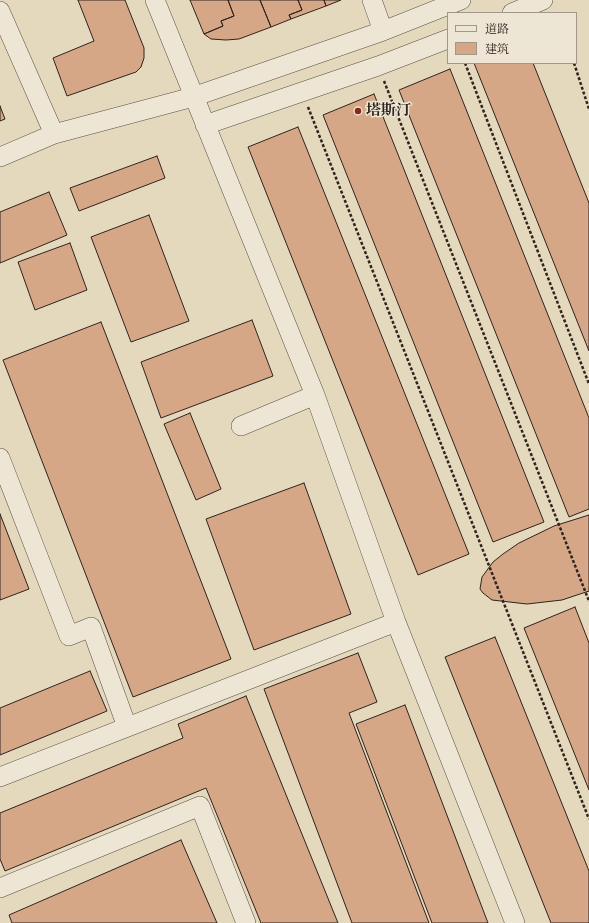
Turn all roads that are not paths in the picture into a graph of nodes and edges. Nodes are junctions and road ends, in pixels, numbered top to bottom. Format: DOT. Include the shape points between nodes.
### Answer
graph roads {
  1 [pos="155,0"];
  2 [pos="372,0"];
  3 [pos="461,0"];
  4 [pos="543,0"];
  5 [pos="0,11"];
  6 [pos="514,12"];
  7 [pos="383,30"];
  8 [pos="447,39"];
  9 [pos="193,97"];
  10 [pos="204,125"];
  11 [pos="54,134"];
  12 [pos="0,156"];
  13 [pos="315,395"];
  14 [pos="241,426"];
  15 [pos="0,458"];
  16 [pos="396,622"];
  17 [pos="128,727"];
  18 [pos="0,777"];
  19 [pos="0,888"];
  20 [pos="246,923"];
  21 [pos="515,923"];
  1 -- 9 [label="street"];
  2 -- 7 [label="street"];
  3 -- 7 [label="street"];
  4 -- 6 [label="street"];
  5 -- 11 [label="street"];
  7 -- 9 [label="street"];
  8 -- 10 [label="street" via="378,66"];
  9 -- 10 [label="street"];
  9 -- 11 [label="street"];
  10 -- 13 [label="street"];
  11 -- 12 [label="street"];
  13 -- 14 [label="street"];
  13 -- 16 [label="street"];
  15 -- 17 [label="street" via="70,636 91,627"];
  16 -- 17 [label="street"];
  16 -- 21 [label="street"];
  17 -- 18 [label="street"];
  19 -- 20 [label="street" via="200,806"];
}
